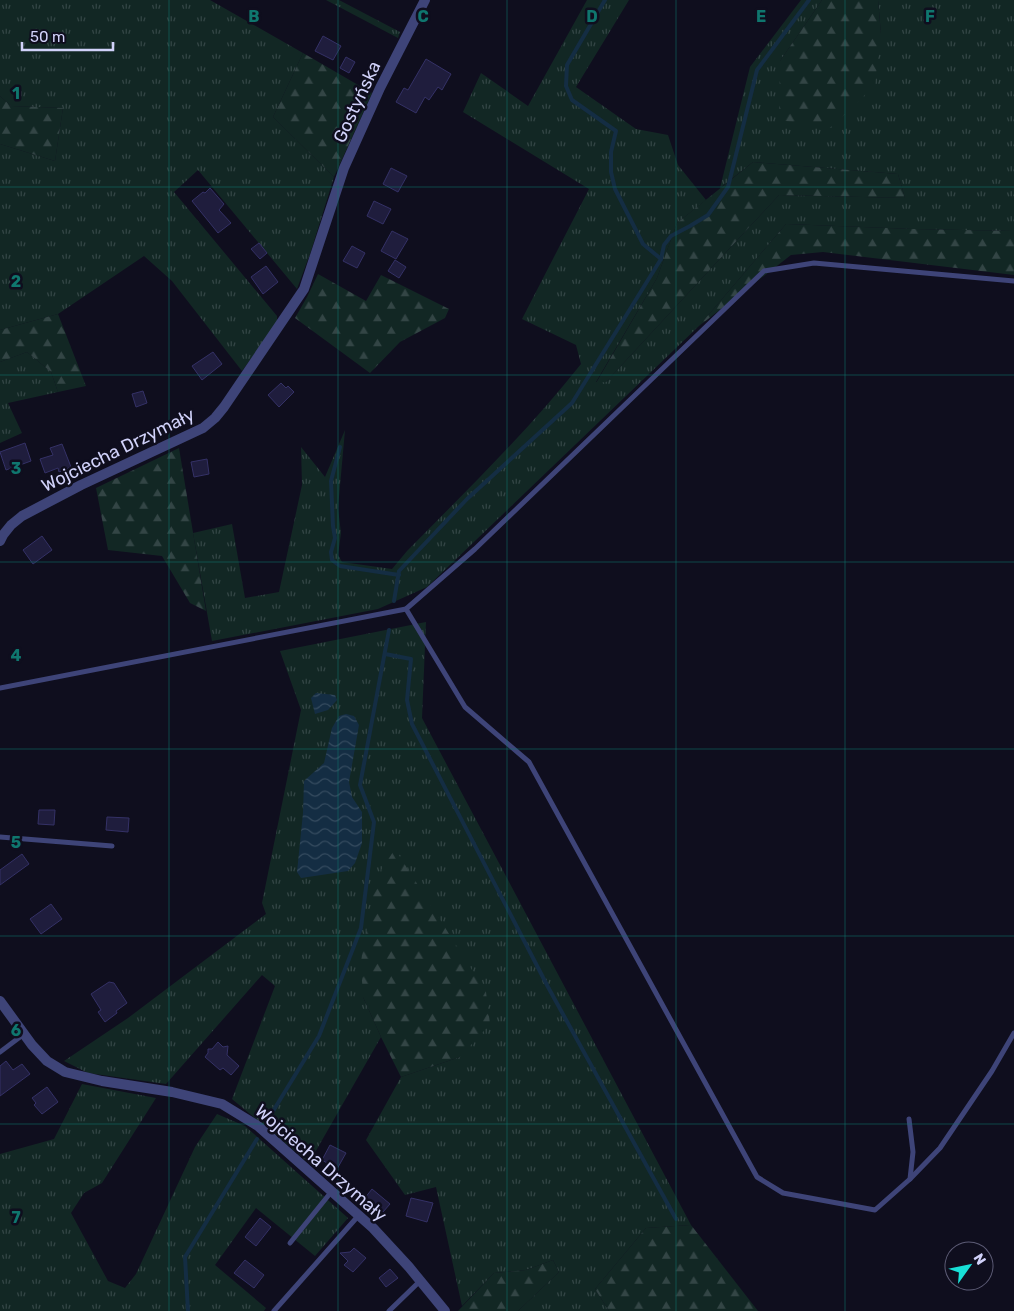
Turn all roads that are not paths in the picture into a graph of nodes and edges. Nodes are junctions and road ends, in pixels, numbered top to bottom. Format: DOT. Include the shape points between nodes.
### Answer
graph roads {
  1 [pos="425,0"];
  2 [pos="326,221"];
  3 [pos="1014,281"];
  4 [pos="0,541"];
  5 [pos="406,609"];
  6 [pos="0,688"];
  7 [pos="0,837"];
  8 [pos="112,846"];
  9 [pos="0,1001"];
  10 [pos="1014,1033"];
  11 [pos="24,1034"];
  12 [pos="0,1052"];
  13 [pos="909,1119"];
  14 [pos="910,1179"];
  15 [pos="332,1192"];
  16 [pos="359,1215"];
  17 [pos="290,1243"];
  18 [pos="420,1281"];
  19 [pos="274,1311"];
  20 [pos="388,1311"];
  21 [pos="445,1311"];
  1 -- 2 [label="street, Gostyńska" via="376,96 344,168"];
  2 -- 4 [label="street, Wojciecha Drzymały" via="304,290 215,418 203,428 22,516"];
  3 -- 5 [label="lane" via="814,263 764,270 475,549"];
  5 -- 6 [label="lane"];
  5 -- 14 [label="lane" via="465,707 529,762 757,1177 783,1193 874,1210"];
  7 -- 8 [label="lane"];
  9 -- 11 [label="street, Wojciecha Drzymały"];
  10 -- 14 [label="lane" via="992,1072 940,1148"];
  11 -- 12 [label="lane"];
  11 -- 15 [label="street, Wojciecha Drzymały" via="47,1061 64,1072 222,1104 258,1126"];
  13 -- 14 [label="lane" via="913,1152"];
  15 -- 16 [label="street, Wojciecha Drzymały"];
  15 -- 17 [label="lane"];
  16 -- 18 [label="street, Wojciecha Drzymały"];
  16 -- 19 [label="lane"];
  18 -- 20 [label="lane"];
  18 -- 21 [label="street, Wojciecha Drzymały"];
}
